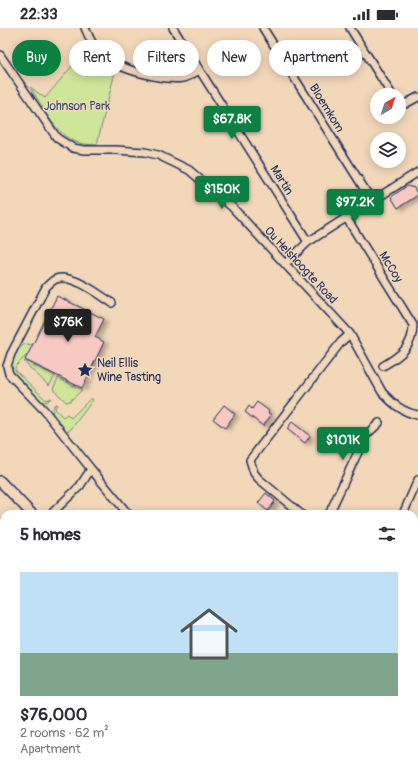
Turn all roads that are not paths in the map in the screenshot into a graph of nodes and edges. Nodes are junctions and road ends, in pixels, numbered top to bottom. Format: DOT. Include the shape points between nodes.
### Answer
graph roads {
  1 [pos="85,28"];
  2 [pos="172,28"];
  3 [pos="263,28"];
  4 [pos="350,28"];
  5 [pos="180,40"];
  6 [pos="0,55"];
  7 [pos="199,70"];
  8 [pos="133,71"];
  9 [pos="163,76"];
  10 [pos="189,76"];
  11 [pos="388,88"];
  12 [pos="418,97"];
  13 [pos="406,103"];
  14 [pos="417,175"];
  15 [pos="372,201"];
  16 [pos="346,217"];
  17 [pos="308,242"];
  18 [pos="285,264"];
  19 [pos="112,303"];
  20 [pos="350,334"];
  21 [pos="383,366"];
  22 [pos="418,415"];
  23 [pos="378,423"];
  24 [pos="91,469"];
  25 [pos="418,480"];
  26 [pos="0,481"];
  27 [pos="28,510"];
  28 [pos="55,510"];
  29 [pos="125,510"];
  30 [pos="296,510"];
  31 [pos="331,510"];
  32 [pos="405,510"];
  1 -- 8 [label="street" via="100,53"];
  2 -- 5 [label="street, Martin"];
  3 -- 15 [label="street, Bloemkom"];
  4 -- 11 [label="street"];
  6 -- 18 [label="street, Ou Helshoogte Road" via="57,138 73,148 84,150 152,154 189,170 232,207"];
  7 -- 17 [label="street, Martin"];
  9 -- 10 [label="street"];
  12 -- 13 [label="street"];
  14 -- 15 [label="street"];
  15 -- 16 [label="street"];
  16 -- 17 [label="street"];
  16 -- 21 [label="street, McCoy" via="413,325 410,339 402,355"];
  17 -- 18 [label="street"];
  18 -- 20 [label="street, Ou Helshoogte Road"];
  19 -- 24 [label="street" via="67,277 56,279 46,287 7,366 9,374 44,410"];
  20 -- 22 [label="street, Ou Helshoogte Road" via="382,392 398,408"];
  20 -- 30 [label="street" via="250,460 259,479"];
  23 -- 31 [label="street" via="366,436"];
  24 -- 28 [label="street" via="80,486"];
  24 -- 29 [label="street"];
  25 -- 32 [label="street"];
  26 -- 27 [label="main road"];
}
